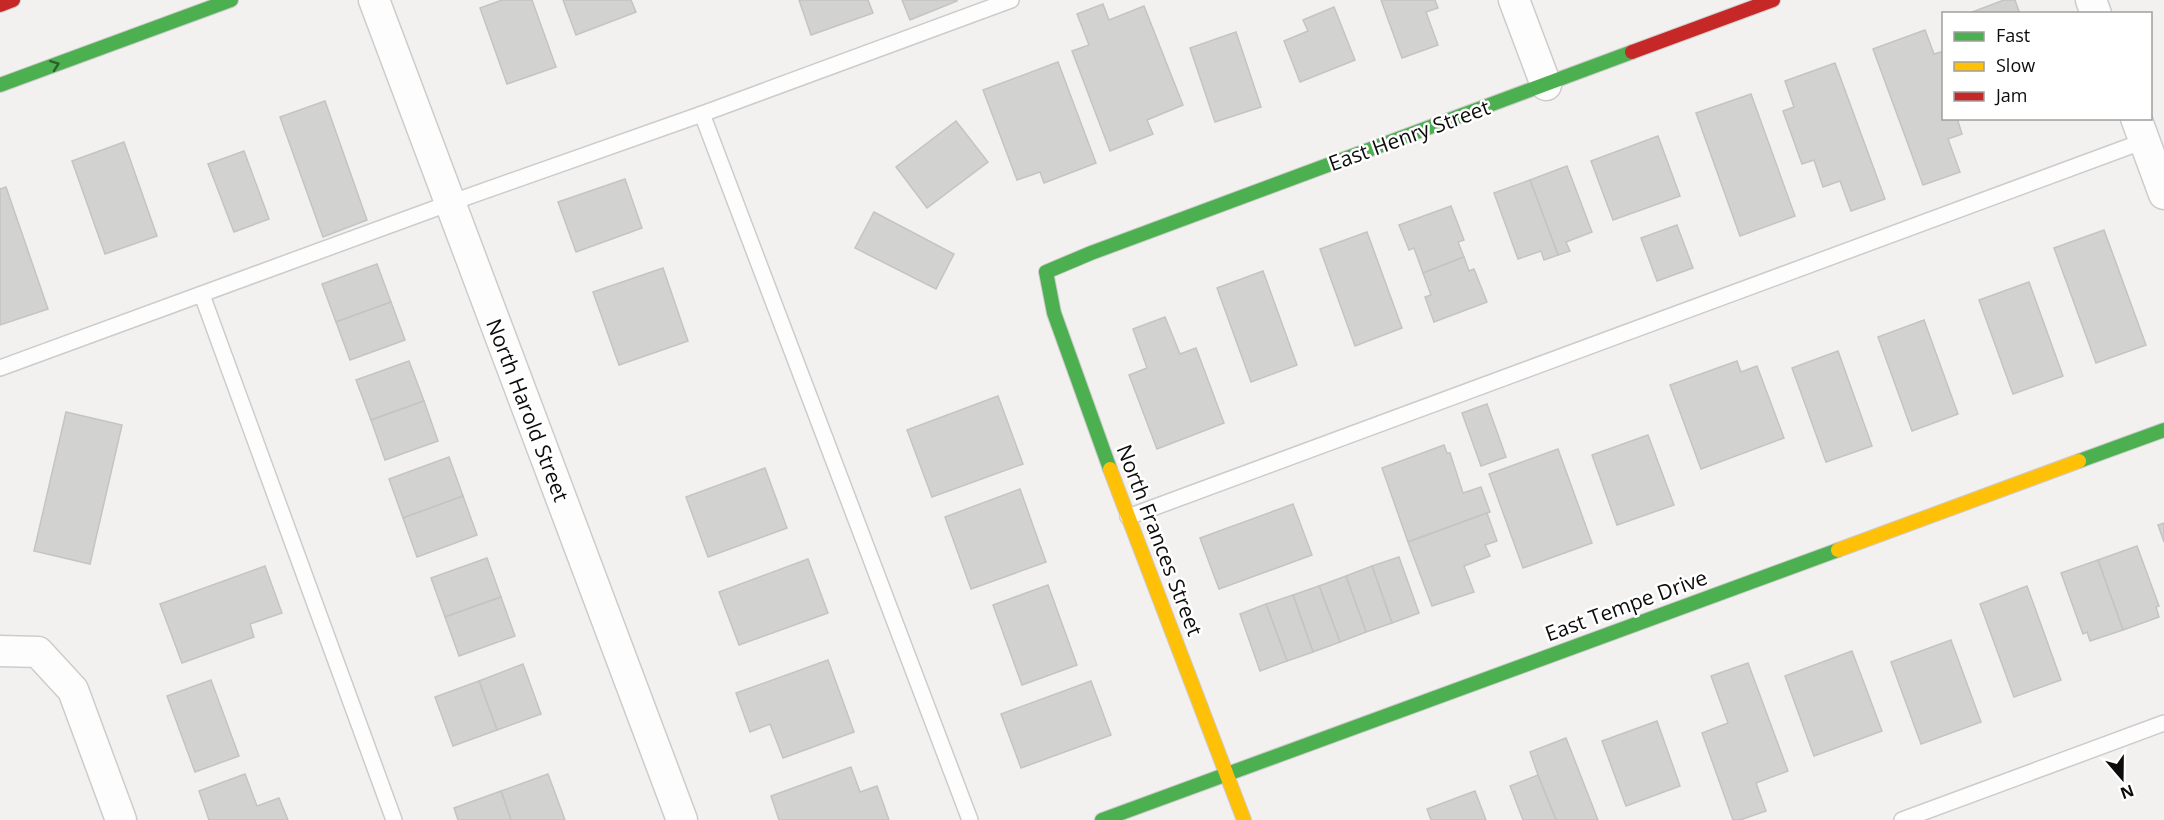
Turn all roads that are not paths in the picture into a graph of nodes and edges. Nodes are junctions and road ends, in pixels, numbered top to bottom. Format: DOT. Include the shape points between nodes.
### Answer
graph roads {
  1 [pos="13,0"];
  2 [pos="231,0"];
  3 [pos="374,0"];
  4 [pos="1011,0"];
  5 [pos="1514,0"];
  6 [pos="1773,0"];
  7 [pos="0,5"];
  8 [pos="0,85"];
  9 [pos="1546,85"];
  10 [pos="702,114"];
  11 [pos="2140,130"];
  12 [pos="2164,194"];
  13 [pos="450,202"];
  14 [pos="1046,272"];
  15 [pos="202,295"];
  16 [pos="0,368"];
  17 [pos="2164,430"];
  18 [pos="1128,518"];
  19 [pos="0,651"];
  20 [pos="2164,723"];
  21 [pos="1226,774"];
  22 [pos="121,820"];
  23 [pos="394,820"];
  24 [pos="682,820"];
  25 [pos="970,820"];
  26 [pos="1102,820"];
  27 [pos="1244,820"];
  28 [pos="1902,820"];
  1 -- 7 [label="street"];
  8 -- 2 [label="street, one-way"];
  3 -- 13 [label="street, North Harold Street"];
  4 -- 10 [label="lane"];
  5 -- 9 [label="street"];
  6 -- 9 [label="street, East Henry Street"];
  9 -- 14 [label="street, East Henry Street"];
  10 -- 13 [label="lane"];
  10 -- 25 [label="lane"];
  11 -- 12 [label="street"];
  11 -- 18 [label="lane"];
  13 -- 15 [label="lane"];
  13 -- 24 [label="street, North Harold Street"];
  14 -- 18 [label="street, North Frances Street" via="1054,313"];
  15 -- 16 [label="lane"];
  15 -- 23 [label="lane"];
  17 -- 21 [label="street, East Tempe Drive"];
  18 -- 21 [label="street, North Frances Street"];
  19 -- 22 [label="street" via="38,652 73,690"];
  20 -- 28 [label="lane"];
  21 -- 26 [label="street, East Tempe Drive"];
  21 -- 27 [label="street, North Frances Street"];
}
